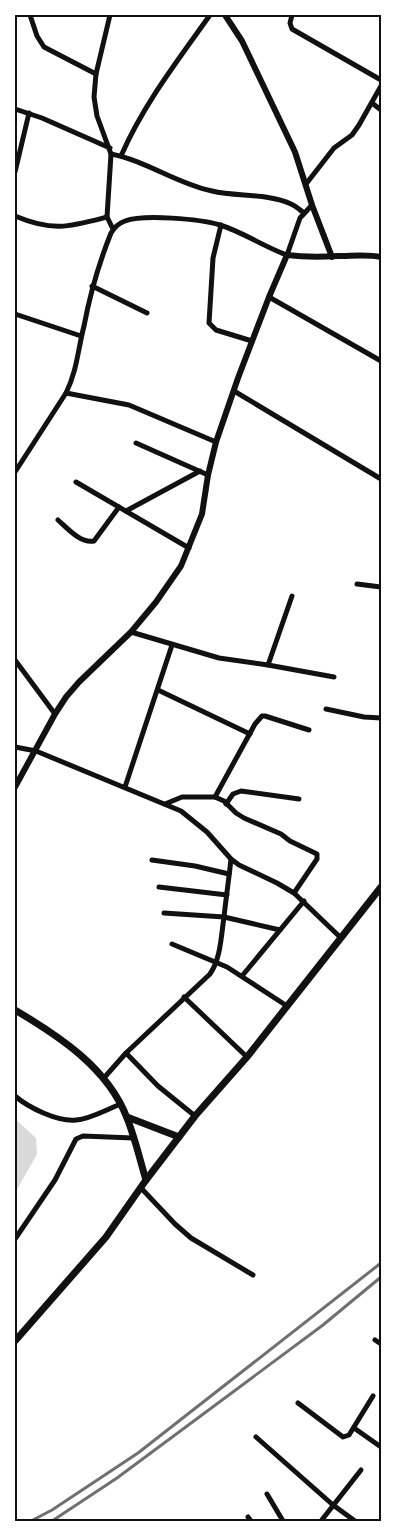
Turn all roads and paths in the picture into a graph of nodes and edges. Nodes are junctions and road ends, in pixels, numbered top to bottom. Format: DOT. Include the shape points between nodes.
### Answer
graph roads {
  1 [pos="30,15"];
  2 [pos="110,15"];
  3 [pos="210,15"];
  4 [pos="225,15"];
  5 [pos="292,15"];
  6 [pos="96,74"];
  7 [pos="381,80"];
  8 [pos="381,86"];
  9 [pos="372,102"];
  10 [pos="15,109"];
  11 [pos="381,110"];
  12 [pos="29,113"];
  13 [pos="111,151"];
  14 [pos="121,156"];
  15 [pos="15,172"];
  16 [pos="306,184"];
  17 [pos="312,205"];
  18 [pos="304,213"];
  19 [pos="15,216"];
  20 [pos="107,216"];
  21 [pos="221,225"];
  22 [pos="113,229"];
  23 [pos="287,255"];
  24 [pos="380,255"];
  25 [pos="332,257"];
  26 [pos="92,286"];
  27 [pos="269,297"];
  28 [pos="147,313"];
  29 [pos="15,314"];
  30 [pos="81,336"];
  31 [pos="252,341"];
  32 [pos="381,361"];
  33 [pos="234,391"];
  34 [pos="66,393"];
  35 [pos="216,442"];
  36 [pos="136,443"];
  37 [pos="200,471"];
  38 [pos="15,472"];
  39 [pos="208,474"];
  40 [pos="381,479"];
  41 [pos="76,482"];
  42 [pos="119,507"];
  43 [pos="126,511"];
  44 [pos="58,520"];
  45 [pos="189,548"];
  46 [pos="357,584"];
  47 [pos="381,587"];
  48 [pos="292,596"];
  49 [pos="131,632"];
  50 [pos="172,645"];
  51 [pos="15,660"];
  52 [pos="268,665"];
  53 [pos="334,677"];
  54 [pos="158,690"];
  55 [pos="326,709"];
  56 [pos="55,714"];
  57 [pos="381,718"];
  58 [pos="308,730"];
  59 [pos="250,734"];
  60 [pos="15,746"];
  61 [pos="36,751"];
  62 [pos="15,787"];
  63 [pos="125,787"];
  64 [pos="215,797"];
  65 [pos="299,799"];
  66 [pos="165,804"];
  67 [pos="226,804"];
  68 [pos="231,859"];
  69 [pos="152,860"];
  70 [pos="229,874"];
  71 [pos="160,887"];
  72 [pos="381,888"];
  73 [pos="294,893"];
  74 [pos="226,895"];
  75 [pos="304,901"];
  76 [pos="164,913"];
  77 [pos="224,917"];
  78 [pos="280,930"];
  79 [pos="341,938"];
  80 [pos="172,944"];
  81 [pos="216,961"];
  82 [pos="242,976"];
  83 [pos="184,998"];
  84 [pos="287,1006"];
  85 [pos="15,1010"];
  86 [pos="126,1053"];
  87 [pos="247,1057"];
  88 [pos="103,1079"];
  89 [pos="15,1096"];
  90 [pos="120,1104"];
  91 [pos="195,1116"];
  92 [pos="127,1117"];
  93 [pos="179,1137"];
  94 [pos="133,1138"];
  95 [pos="146,1180"];
  96 [pos="141,1188"];
  97 [pos="15,1239"];
  98 [pos="253,1275"];
  99 [pos="375,1340"];
  100 [pos="15,1341"];
  101 [pos="381,1344"];
  102 [pos="373,1396"];
  103 [pos="298,1403"];
  104 [pos="354,1428"];
  105 [pos="256,1437"];
  106 [pos="381,1448"];
  107 [pos="361,1470"];
  108 [pos="266,1494"];
  109 [pos="333,1505"];
  110 [pos="283,1521"];
  111 [pos="321,1521"];
  112 [pos="355,1521"];
  1 -- 6 [label="street" via="44,47"];
  2 -- 6 [label="street"];
  3 -- 14 [label="street" via="136,125"];
  4 -- 16 [label="street" via="242,41 269,96"];
  5 -- 7 [label="street" via="290,26 296,32"];
  6 -- 13 [label="street" via="95,108"];
  8 -- 9 [label="street"];
  9 -- 11 [label="street"];
  9 -- 16 [label="street" via="352,135 334,148"];
  10 -- 12 [label="street"];
  12 -- 13 [label="street"];
  12 -- 15 [label="street"];
  13 -- 14 [label="street"];
  13 -- 20 [label="street"];
  14 -- 18 [label="street" via="200,189 275,199"];
  16 -- 17 [label="street"];
  17 -- 18 [label="street"];
  17 -- 25 [label="street"];
  18 -- 23 [label="street"];
  19 -- 20 [label="street" via="48,226 72,226"];
  20 -- 22 [label="street"];
  21 -- 22 [label="street" via="182,219 137,218 124,221"];
  21 -- 23 [label="street"];
  21 -- 31 [label="street" via="213,258 209,322 216,330"];
  22 -- 26 [label="street"];
  23 -- 25 [label="street"];
  23 -- 27 [label="street"];
  24 -- 25 [label="street"];
  26 -- 28 [label="street"];
  26 -- 30 [label="street"];
  27 -- 31 [label="street"];
  27 -- 32 [label="street"];
  29 -- 30 [label="street"];
  30 -- 34 [label="street" via="76,368"];
  31 -- 33 [label="street"];
  33 -- 35 [label="street"];
  33 -- 40 [label="street"];
  34 -- 35 [label="street" via="129,405"];
  34 -- 38 [label="street"];
  35 -- 39 [label="street"];
  36 -- 37 [label="street"];
  37 -- 39 [label="street"];
  37 -- 43 [label="street"];
  39 -- 45 [label="street" via="202,514"];
  41 -- 42 [label="street"];
  42 -- 43 [label="street"];
  42 -- 44 [label="street" via="91,542"];
  43 -- 45 [label="street"];
  45 -- 49 [label="street" via="169,584"];
  46 -- 47 [label="street"];
  48 -- 52 [label="street"];
  49 -- 50 [label="street"];
  49 -- 56 [label="street" via="66,696"];
  50 -- 52 [label="street" via="219,658"];
  50 -- 54 [label="street"];
  51 -- 56 [label="street"];
  52 -- 53 [label="street"];
  54 -- 59 [label="street"];
  54 -- 63 [label="street"];
  55 -- 57 [label="street"];
  56 -- 61 [label="street"];
  58 -- 59 [label="street" via="262,716"];
  59 -- 64 [label="street"];
  60 -- 61 [label="street"];
  61 -- 62 [label="street"];
  61 -- 63 [label="street"];
  63 -- 66 [label="street"];
  64 -- 66 [label="street" via="182,797"];
  64 -- 67 [label="street"];
  65 -- 67 [label="street" via="241,791 233,794"];
  66 -- 68 [label="street" via="196,822"];
  67 -- 73 [label="street" via="244,818 317,854 317,859"];
  68 -- 70 [label="street"];
  68 -- 73 [label="street"];
  69 -- 70 [label="street"];
  70 -- 74 [label="street"];
  71 -- 74 [label="street"];
  72 -- 79 [label="main road"];
  73 -- 75 [label="street"];
  74 -- 77 [label="street"];
  75 -- 78 [label="street"];
  75 -- 79 [label="street"];
  76 -- 77 [label="street"];
  77 -- 78 [label="street"];
  77 -- 81 [label="street"];
  78 -- 82 [label="street"];
  79 -- 84 [label="main road"];
  80 -- 81 [label="street"];
  81 -- 82 [label="street"];
  81 -- 83 [label="street" via="210,974"];
  82 -- 84 [label="street"];
  83 -- 86 [label="street"];
  83 -- 87 [label="street"];
  84 -- 87 [label="main road"];
  85 -- 88 [label="main road" via="78,1053"];
  86 -- 88 [label="street"];
  86 -- 91 [label="street" via="158,1086"];
  87 -- 91 [label="main road"];
  88 -- 90 [label="main road"];
  89 -- 90 [label="street" via="32,1108 67,1120 82,1119"];
  90 -- 92 [label="main road"];
  91 -- 93 [label="main road"];
  92 -- 93 [label="main road"];
  92 -- 94 [label="main road"];
  93 -- 95 [label="main road"];
  94 -- 95 [label="main road"];
  94 -- 97 [label="street" via="83,1136 76,1139 55,1180"];
  95 -- 96 [label="main road"];
  96 -- 98 [label="street" via="191,1238"];
  96 -- 100 [label="main road" via="106,1237"];
  99 -- 101 [label="street"];
  102 -- 104 [label="street"];
  103 -- 104 [label="street" via="343,1436 350,1435"];
  104 -- 106 [label="street"];
  105 -- 109 [label="street"];
  107 -- 109 [label="street"];
  108 -- 110 [label="street"];
  109 -- 111 [label="street"];
  109 -- 112 [label="street"];
}
